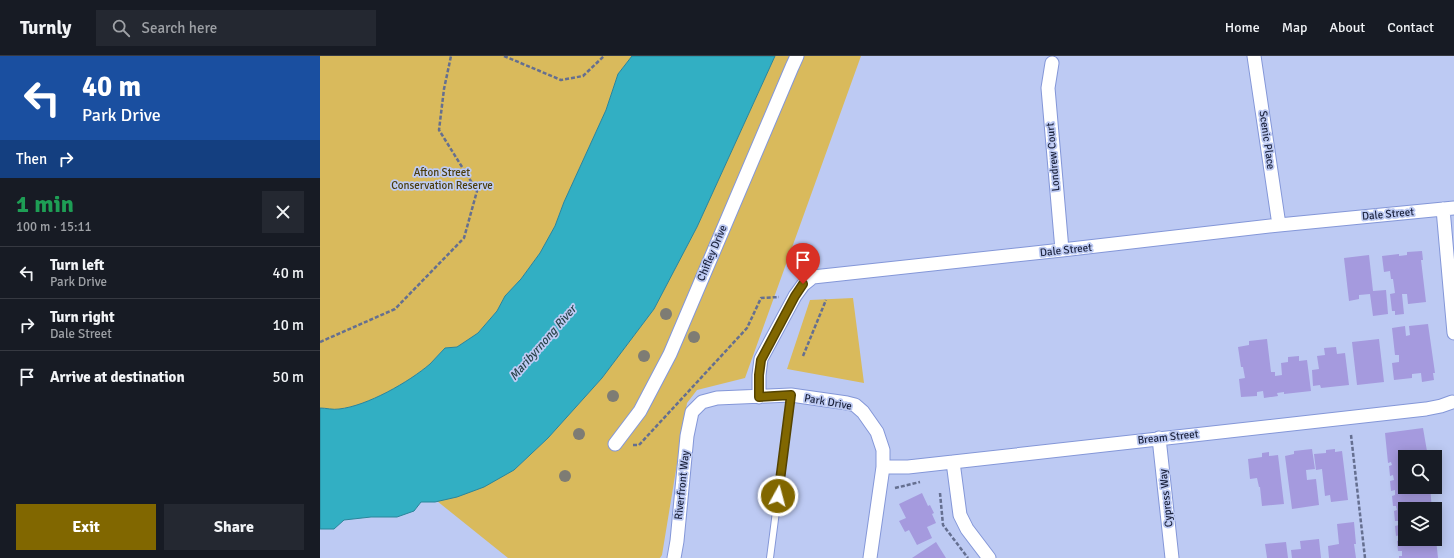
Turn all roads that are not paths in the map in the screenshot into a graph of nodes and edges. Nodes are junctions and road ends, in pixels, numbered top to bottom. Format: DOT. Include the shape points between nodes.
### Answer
graph roads {
  1 [pos="797,56"];
  2 [pos="1254,56"];
  3 [pos="1052,63"];
  4 [pos="1448,208"];
  5 [pos="1279,225"];
  6 [pos="1062,250"];
  7 [pos="1454,333"];
  8 [pos="791,395"];
  9 [pos="759,397"];
  10 [pos="1453,402"];
  11 [pos="692,412"];
  12 [pos="1159,438"];
  13 [pos="618,441"];
  14 [pos="953,462"];
  15 [pos="883,467"];
  16 [pos="674,558"];
  17 [pos="770,558"];
  18 [pos="870,558"];
  19 [pos="989,558"];
  20 [pos="1172,558"];
  1 -- 13 [label="street, Chifley Drive" via="670,354 640,411"];
  2 -- 5 [label="street, Scenic Place"];
  3 -- 6 [label="street, Londrew Court" via="1048,88"];
  4 -- 5 [label="street, Dale Street"];
  4 -- 7 [label="street"];
  5 -- 6 [label="street, Dale Street"];
  6 -- 9 [label="street, Dale Street" via="813,277 803,284 795,296 761,360"];
  8 -- 9 [label="street, Park Drive"];
  8 -- 15 [label="street, Park Drive" via="855,405 863,412 882,442"];
  8 -- 17 [label="lane"];
  9 -- 11 [label="street, Park Drive" via="717,398 702,402"];
  10 -- 12 [label="street, Bream Street" via="1426,409"];
  11 -- 16 [label="street, Riverfront Way" via="687,436"];
  12 -- 14 [label="street, Bream Street"];
  12 -- 20 [label="street, Cypress Way"];
  14 -- 15 [label="street, Bream Street"];
  14 -- 19 [label="street" via="960,516"];
  15 -- 18 [label="street, Park Drive"];
}
